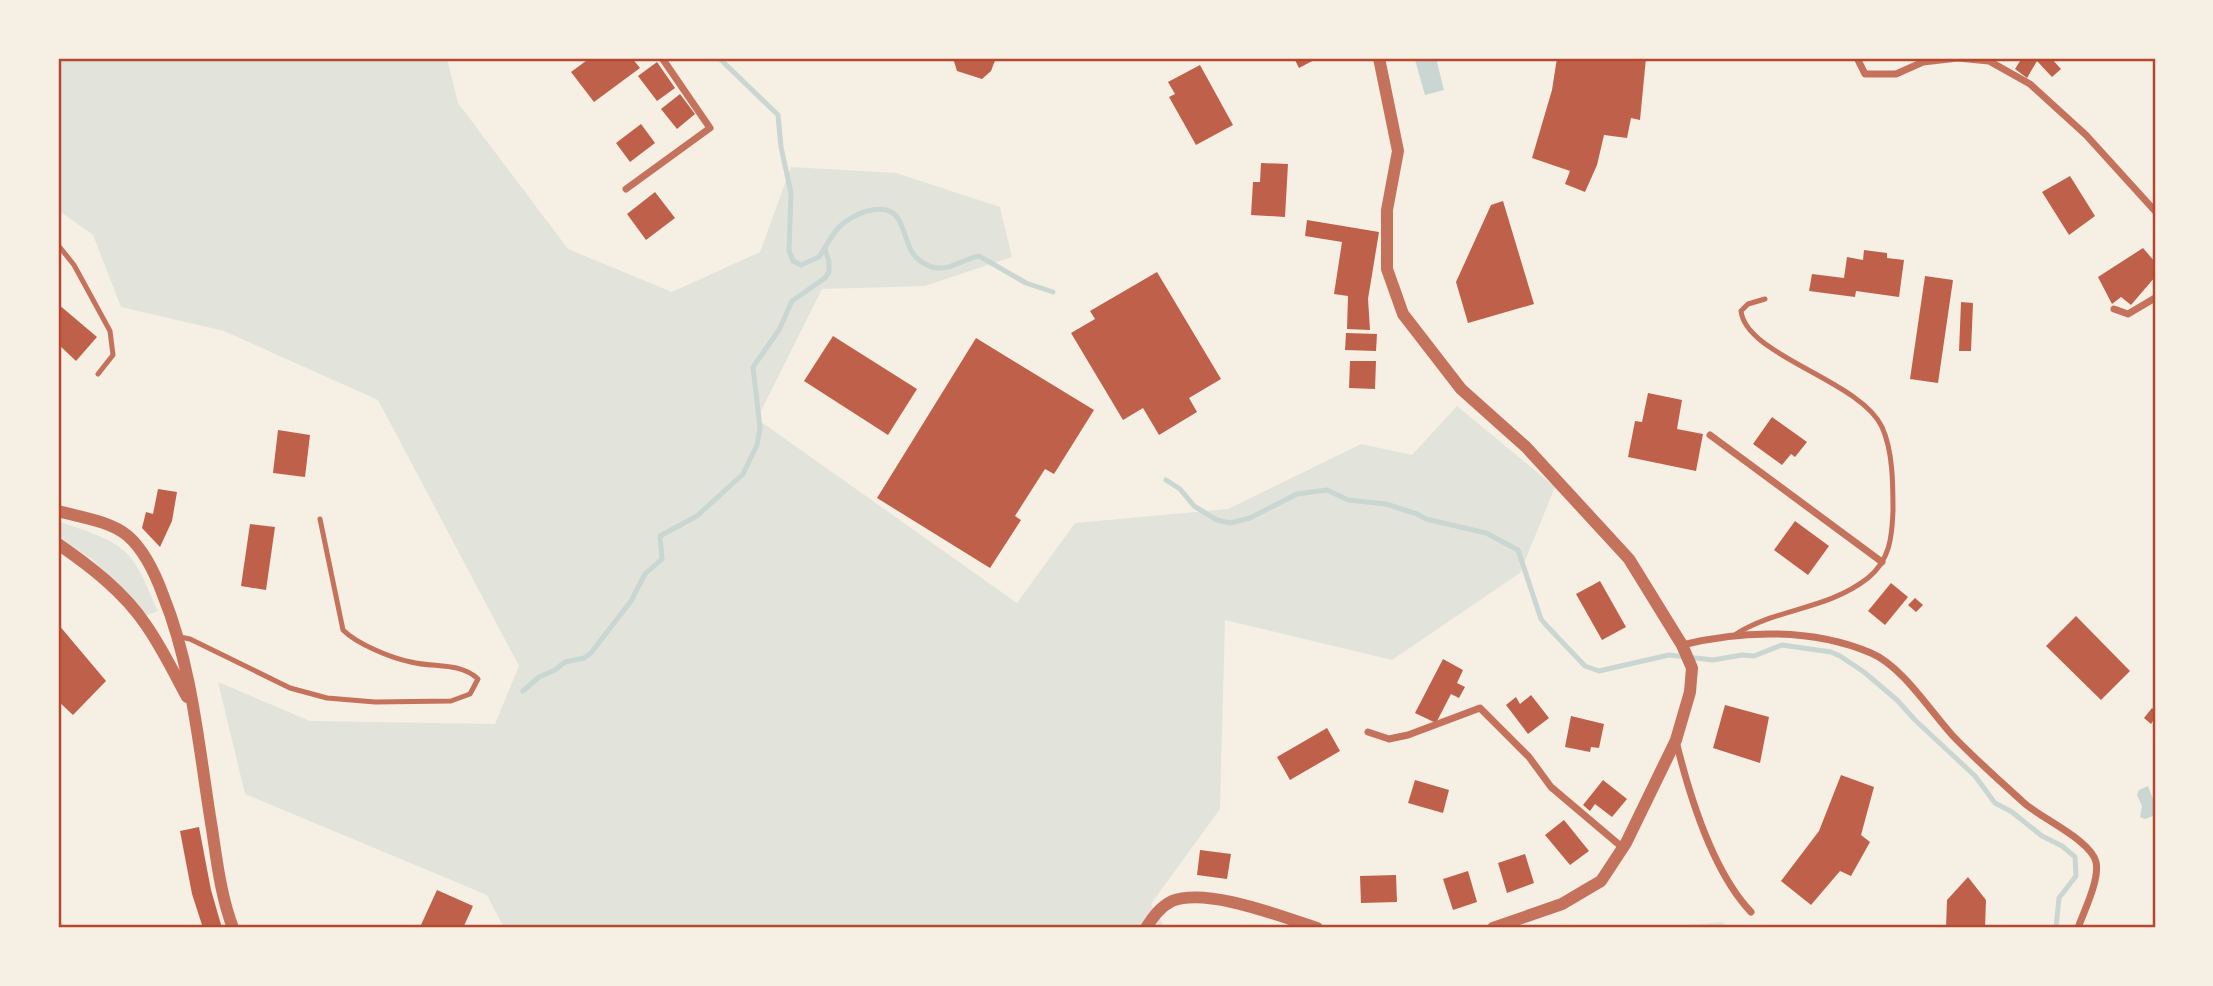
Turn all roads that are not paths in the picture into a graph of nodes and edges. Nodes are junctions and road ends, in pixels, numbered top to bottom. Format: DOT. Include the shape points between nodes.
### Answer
graph roads {
  1 [pos="662,58"];
  2 [pos="1379,58"];
  3 [pos="1857,58"];
  4 [pos="626,189"];
  5 [pos="2155,211"];
  6 [pos="58,245"];
  7 [pos="2155,298"];
  8 [pos="1765,299"];
  9 [pos="2114,309"];
  10 [pos="97,374"];
  11 [pos="1710,435"];
  12 [pos="58,510"];
  13 [pos="320,519"];
  14 [pos="58,544"];
  15 [pos="1882,562"];
  16 [pos="1734,636"];
  17 [pos="177,637"];
  18 [pos="1682,645"];
  19 [pos="192,706"];
  20 [pos="1368,732"];
  21 [pos="1676,740"];
  22 [pos="1623,848"];
  23 [pos="1751,912"];
  24 [pos="233,928"];
  25 [pos="1146,928"];
  26 [pos="1317,928"];
  27 [pos="1493,928"];
  28 [pos="2078,928"];
  1 -- 4 [label="street" via="710,128"];
  2 -- 18 [label="street" via="1398,151 1387,210 1387,269 1403,314 1461,388 1526,447 1629,559"];
  3 -- 5 [label="street" via="1865,74 1896,74 1923,62 1989,61 2049,101"];
  6 -- 10 [label="lane" via="110,331 113,355"];
  7 -- 9 [label="street" via="2128,314"];
  8 -- 15 [label="lane" via="1741,311 1747,327 1798,365 1868,407 1882,427 1894,485 1893,533"];
  11 -- 15 [label="street"];
  12 -- 17 [label="street" via="126,534 154,572"];
  13 -- 17 [label="lane" via="342,630 352,640 411,662 471,672 478,679 470,694 451,701 327,698 290,688 190,639"];
  14 -- 19 [label="street" via="121,595 146,624"];
  15 -- 16 [label="lane" via="1868,578 1840,594 1813,607 1752,624"];
  16 -- 18 [label="street"];
  16 -- 28 [label="street" via="1823,638 1873,654 1907,681 1952,735 2036,814 2091,851 2096,876"];
  17 -- 19 [label="street"];
  18 -- 21 [label="street" via="1692,668"];
  19 -- 24 [label="street" via="220,883"];
  20 -- 22 [label="street" via="1389,739 1408,736 1480,708 1530,758 1551,787"];
  21 -- 22 [label="street"];
  21 -- 23 [label="street" via="1694,804 1715,855"];
  22 -- 27 [label="street" via="1601,881 1562,905"];
  25 -- 26 [label="street" via="1156,912 1173,901 1195,898 1234,903"];
}
